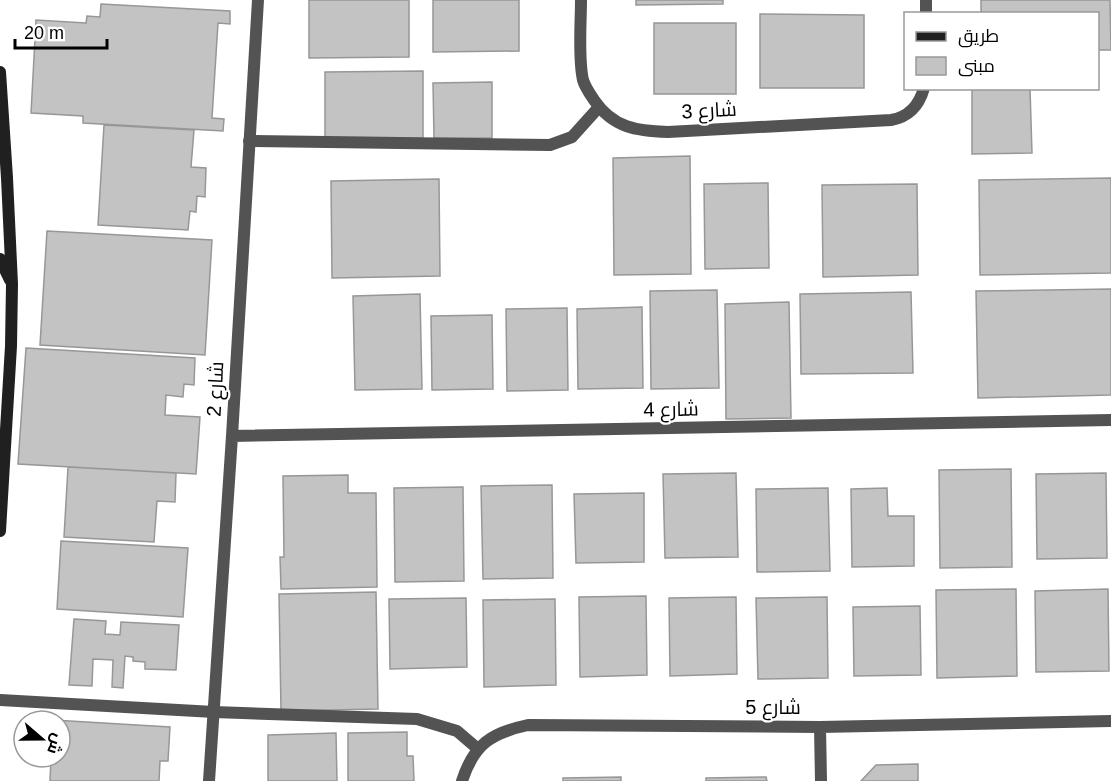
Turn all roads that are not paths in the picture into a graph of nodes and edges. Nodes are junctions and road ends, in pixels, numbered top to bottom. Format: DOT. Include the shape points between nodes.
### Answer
graph roads {
  1 [pos="258,0"];
  2 [pos="581,0"];
  3 [pos="0,72"];
  4 [pos="923,90"];
  5 [pos="599,107"];
  6 [pos="249,141"];
  7 [pos="0,260"];
  8 [pos="12,284"];
  9 [pos="1111,420"];
  10 [pos="232,436"];
  11 [pos="0,531"];
  12 [pos="0,700"];
  13 [pos="214,712"];
  14 [pos="1111,721"];
  15 [pos="820,727"];
  16 [pos="478,749"];
  17 [pos="209,781"];
  18 [pos="462,781"];
  19 [pos="821,781"];
  1 -- 6 [label="street, شارع 2"];
  2 -- 5 [label="street, شارع 3" via="584,81"];
  3 -- 8 [label="main road"];
  4 -- 5 [label="street, شارع 3" via="914,110 891,120 668,132 632,129 608,117"];
  5 -- 6 [label="street" via="572,137 550,145"];
  6 -- 10 [label="street, شارع 2"];
  7 -- 8 [label="main road"];
  8 -- 11 [label="main road"];
  9 -- 10 [label="street, شارع 4"];
  10 -- 13 [label="street, شارع 2"];
  12 -- 13 [label="street"];
  13 -- 16 [label="street" via="417,719 457,731"];
  13 -- 17 [label="street, شارع 2"];
  14 -- 15 [label="street, شارع 5"];
  15 -- 16 [label="street, شارع 5" via="528,725 499,733"];
  15 -- 19 [label="street"];
  16 -- 18 [label="street, شارع 5"];
}
